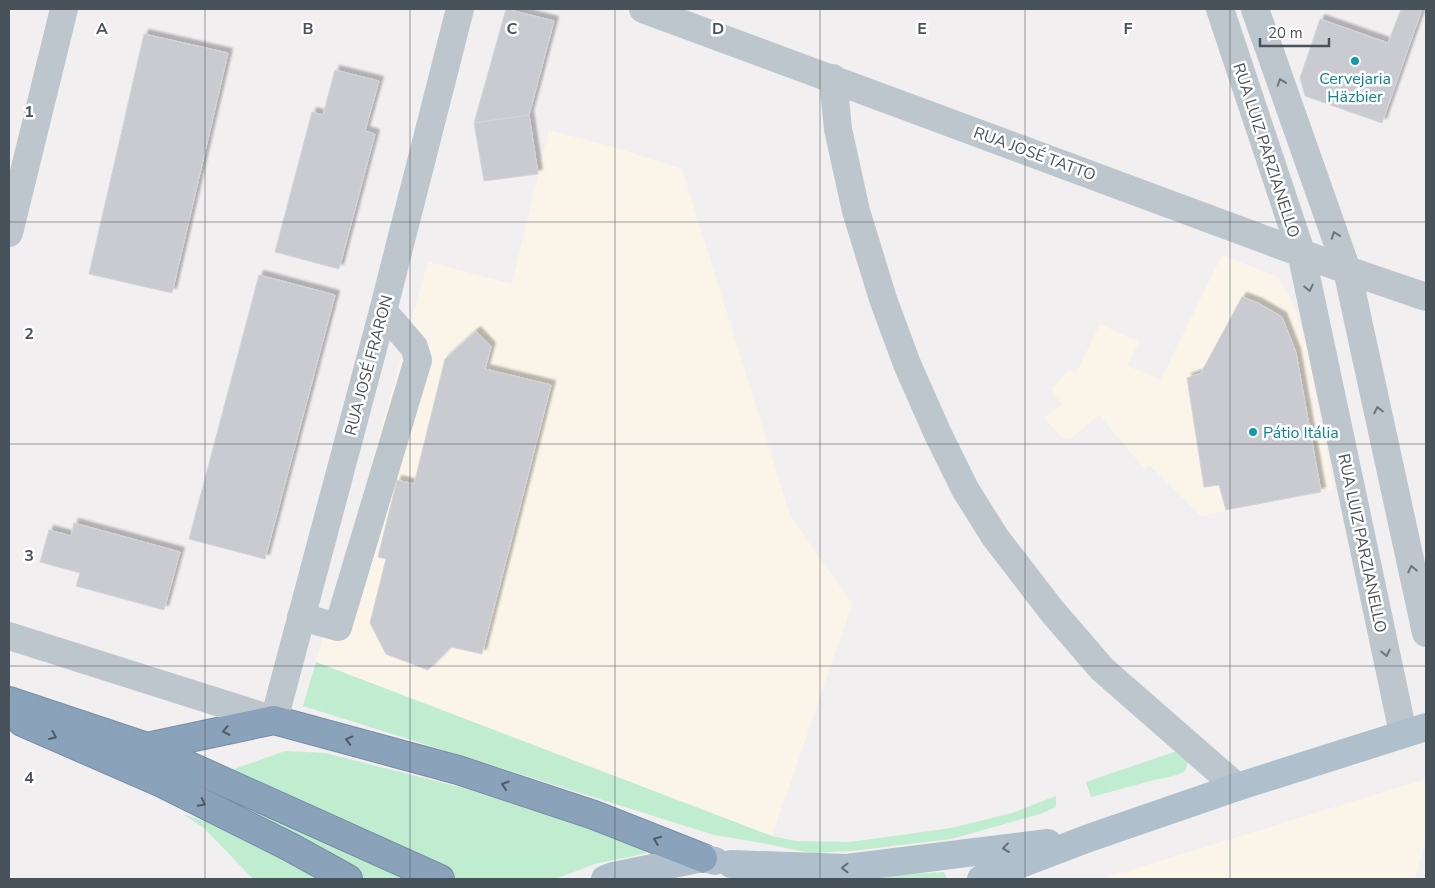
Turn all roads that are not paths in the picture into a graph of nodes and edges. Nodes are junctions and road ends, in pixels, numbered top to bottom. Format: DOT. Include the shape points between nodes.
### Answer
graph roads {
  1 [pos="64,9"];
  2 [pos="460,9"];
  3 [pos="643,9"];
  4 [pos="1220,9"];
  5 [pos="1255,9"];
  6 [pos="833,78"];
  7 [pos="9,232"];
  8 [pos="1301,252"];
  9 [pos="1347,270"];
  10 [pos="1426,297"];
  11 [pos="383,311"];
  12 [pos="301,617"];
  13 [pos="1426,633"];
  14 [pos="9,636"];
  15 [pos="9,701"];
  16 [pos="9,716"];
  17 [pos="274,720"];
  18 [pos="1415,730"];
  19 [pos="147,747"];
  20 [pos="1237,787"];
  21 [pos="1089,838"];
  22 [pos="703,858"];
  23 [pos="731,864"];
  24 [pos="348,879"];
  25 [pos="440,879"];
  26 [pos="605,879"];
  27 [pos="757,879"];
  28 [pos="981,879"];
  1 -- 7 [label="street"];
  2 -- 11 [label="street, RUA JOSÉ FRARON"];
  3 -- 6 [label="street, RUA JOSÉ TATTO"];
  4 -- 8 [label="street, RUA LUIZ PARZIANELLO"];
  9 -- 5 [label="street, RUA LUIZ PARZIANELLO, one-way"];
  6 -- 8 [label="street, RUA JOSÉ TATTO"];
  6 -- 20 [label="street" via="838,129 856,211 883,299 907,364 965,489 995,537 1102,669"];
  8 -- 9 [label="street, RUA JOSÉ TATTO"];
  8 -- 18 [label="street, RUA LUIZ PARZIANELLO, one-way"];
  9 -- 10 [label="street, RUA JOSÉ TATTO"];
  13 -- 9 [label="street, RUA LUIZ PARZIANELLO, one-way"];
  11 -- 12 [label="street, RUA JOSÉ FRARON"];
  11 -- 12 [label="street" via="414,346 418,360 338,628"];
  12 -- 17 [label="street, RUA JOSÉ FRARON"];
  14 -- 17 [label="street"];
  15 -- 19 [label="highway"];
  16 -- 24 [label="highway, one-way" via="162,783"];
  17 -- 19 [label="highway, one-way"];
  22 -- 17 [label="highway, one-way" via="594,815 458,770"];
  18 -- 20 [label="main road"];
  19 -- 25 [label="highway"];
  20 -- 21 [label="main road"];
  21 -- 23 [label="main road, one-way" via="847,868"];
  21 -- 28 [label="main road"];
  22 -- 23 [label="main road"];
  22 -- 26 [label="main road"];
  23 -- 27 [label="main road"];
}
